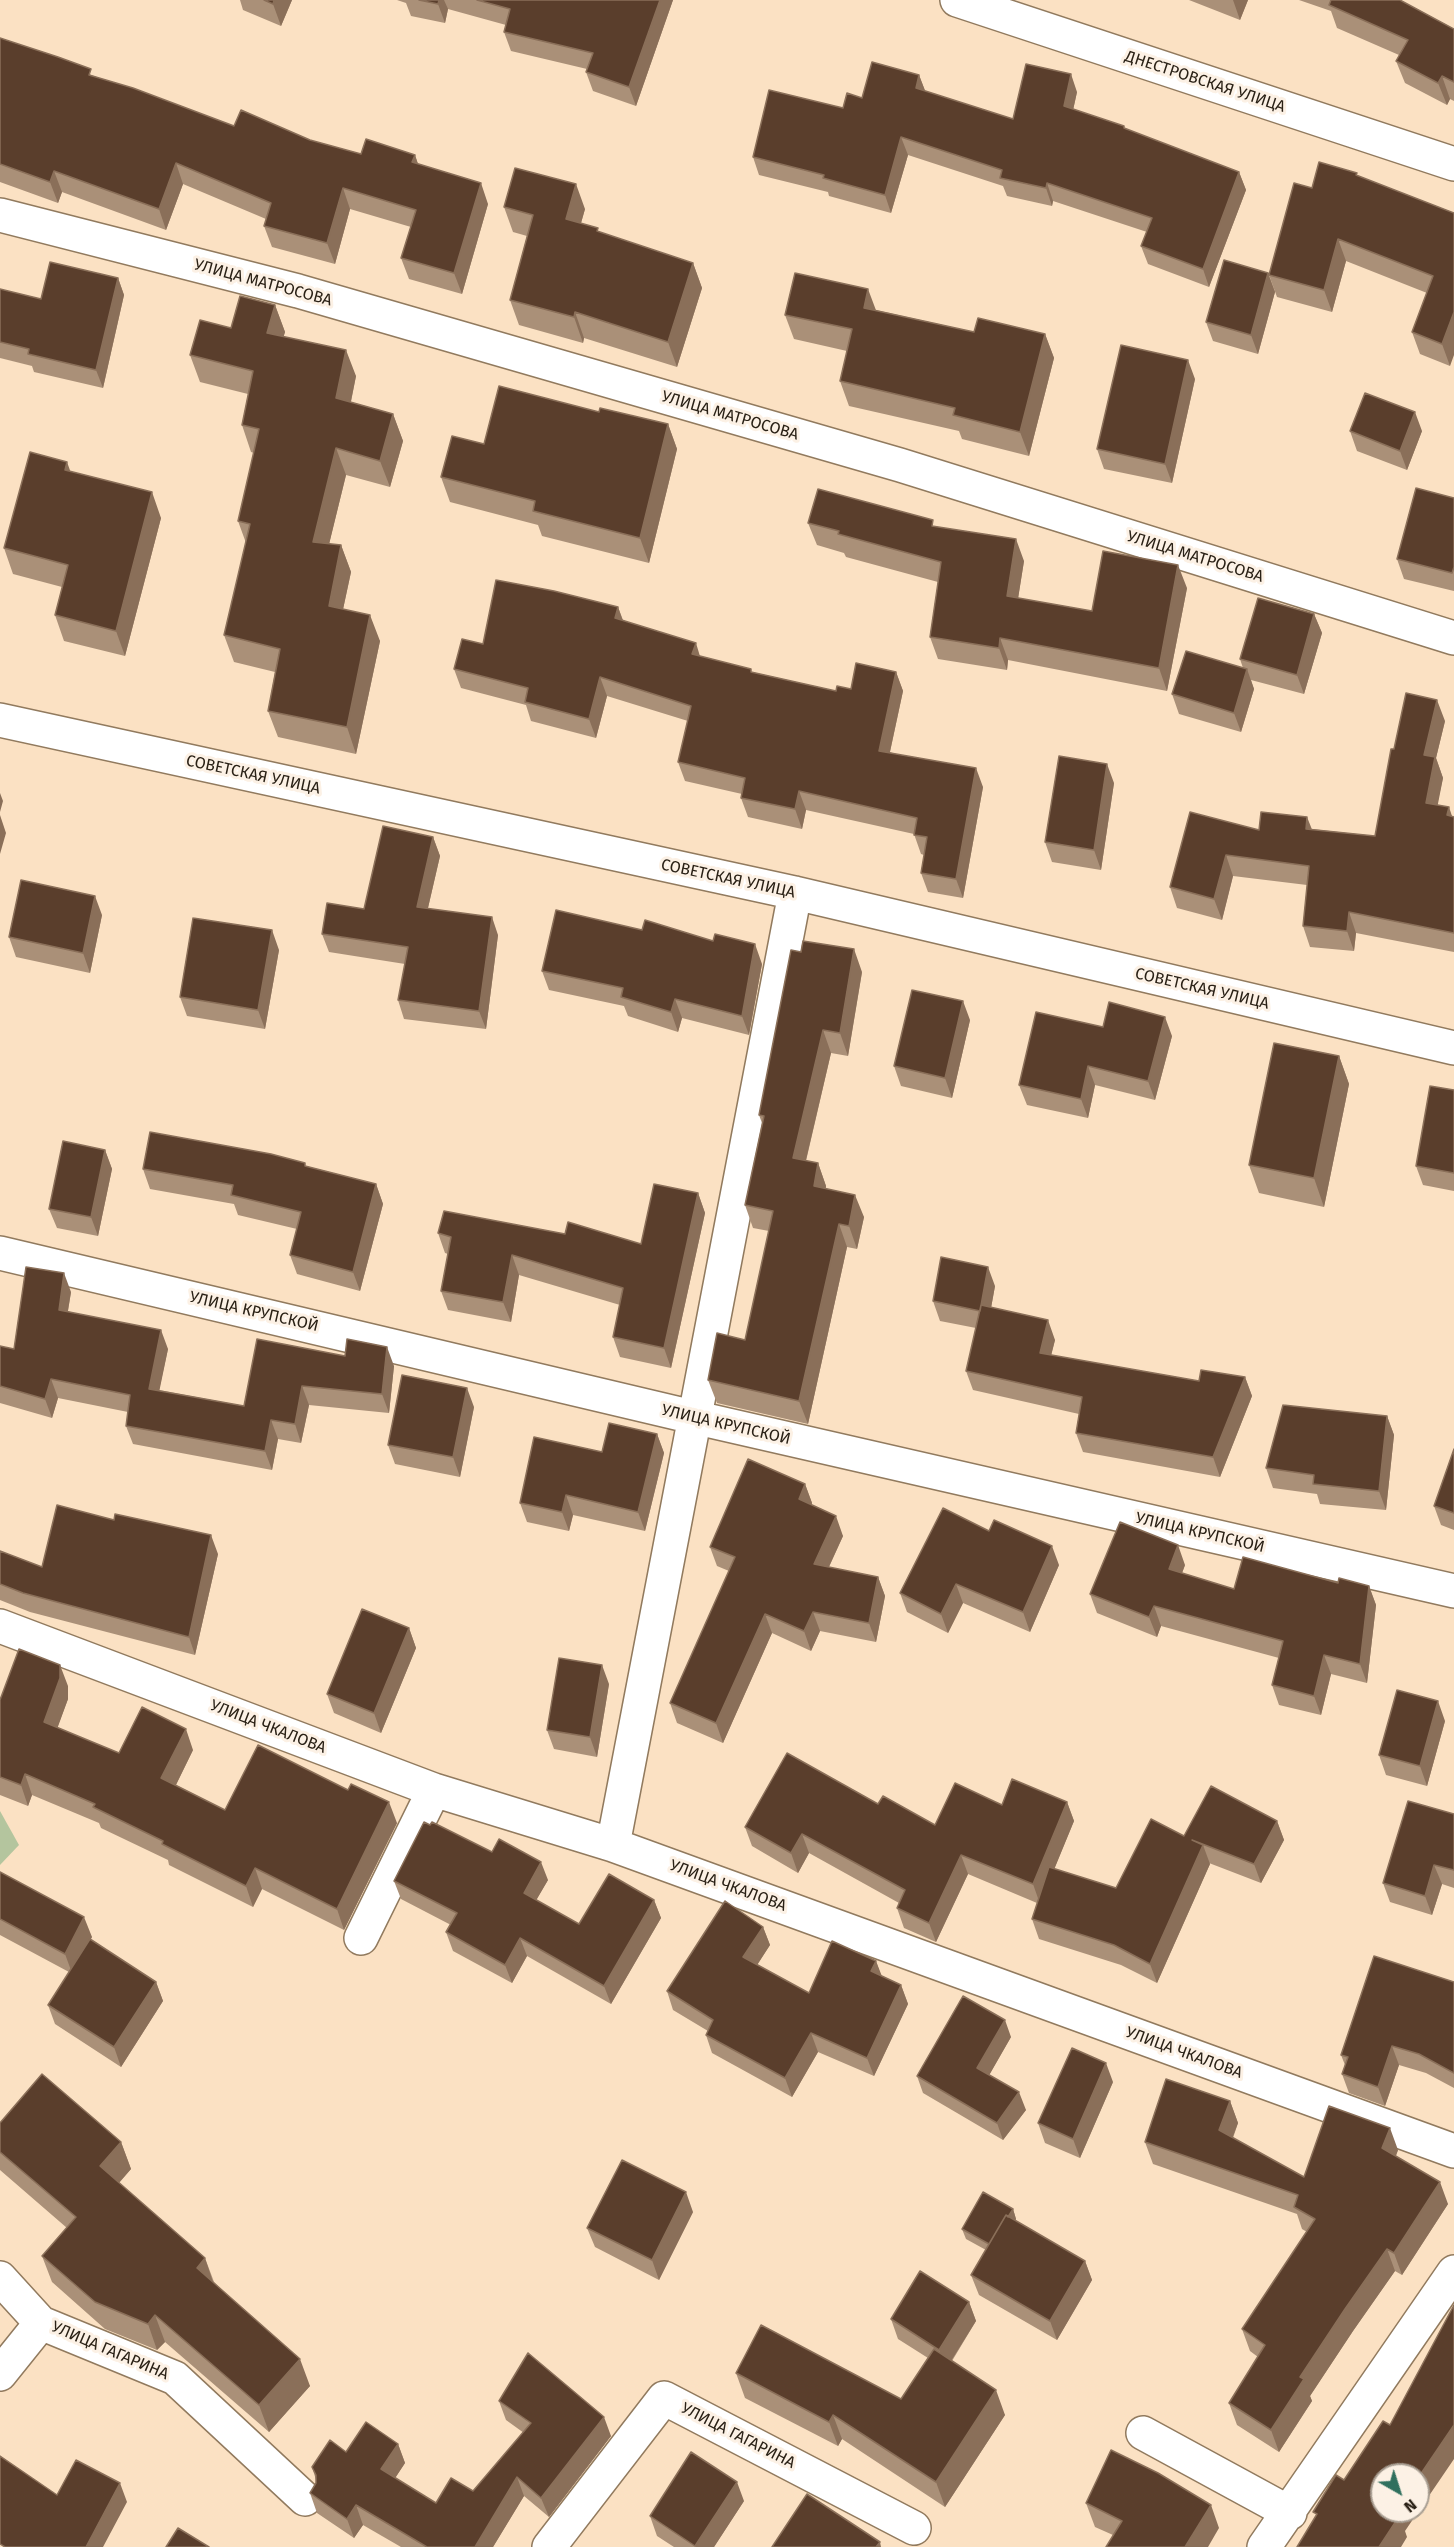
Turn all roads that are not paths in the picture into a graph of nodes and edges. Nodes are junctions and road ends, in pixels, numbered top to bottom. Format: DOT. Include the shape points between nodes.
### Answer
graph roads {
  1 [pos="957,0"];
  2 [pos="1454,164"];
  3 [pos="0,215"];
  4 [pos="1454,638"];
  5 [pos="0,720"];
  6 [pos="795,893"];
  7 [pos="1454,1048"];
  8 [pos="0,1253"];
  9 [pos="693,1417"];
  10 [pos="1454,1591"];
  11 [pos="0,1626"];
  12 [pos="434,1790"];
  13 [pos="613,1845"];
  14 [pos="361,1938"];
  15 [pos="1454,2151"];
  16 [pos="1454,2272"];
  17 [pos="0,2278"];
  18 [pos="41,2323"];
  19 [pos="0,2374"];
  20 [pos="1143,2433"];
  21 [pos="305,2499"];
  22 [pos="1290,2513"];
  23 [pos="914,2528"];
  24 [pos="549,2547"];
  25 [pos="1264,2547"];
  1 -- 2 [label="street, ДНЕСТРОВСКАЯ УЛИЦА"];
  3 -- 4 [label="street, УЛИЦА МАТРОСОВА" via="298,291 878,458"];
  5 -- 6 [label="street, СОВЕТСКАЯ УЛИЦА"];
  6 -- 7 [label="street, СОВЕТСКАЯ УЛИЦА"];
  6 -- 9 [label="street"];
  8 -- 9 [label="street, УЛИЦА КРУПСКОЙ"];
  9 -- 10 [label="street, УЛИЦА КРУПСКОЙ"];
  9 -- 13 [label="street"];
  11 -- 12 [label="street, УЛИЦА ЧКАЛОВА"];
  12 -- 13 [label="street, УЛИЦА ЧКАЛОВА"];
  12 -- 14 [label="street"];
  13 -- 15 [label="street, УЛИЦА ЧКАЛОВА"];
  16 -- 22 [label="street"];
  17 -- 18 [label="street"];
  18 -- 19 [label="street, УЛИЦА ГАГАРИНА"];
  18 -- 21 [label="street, УЛИЦА ГАГАРИНА" via="175,2378"];
  20 -- 22 [label="street"];
  22 -- 25 [label="street"];
  23 -- 24 [label="street, УЛИЦА ГАГАРИНА" via="664,2398"];
}
